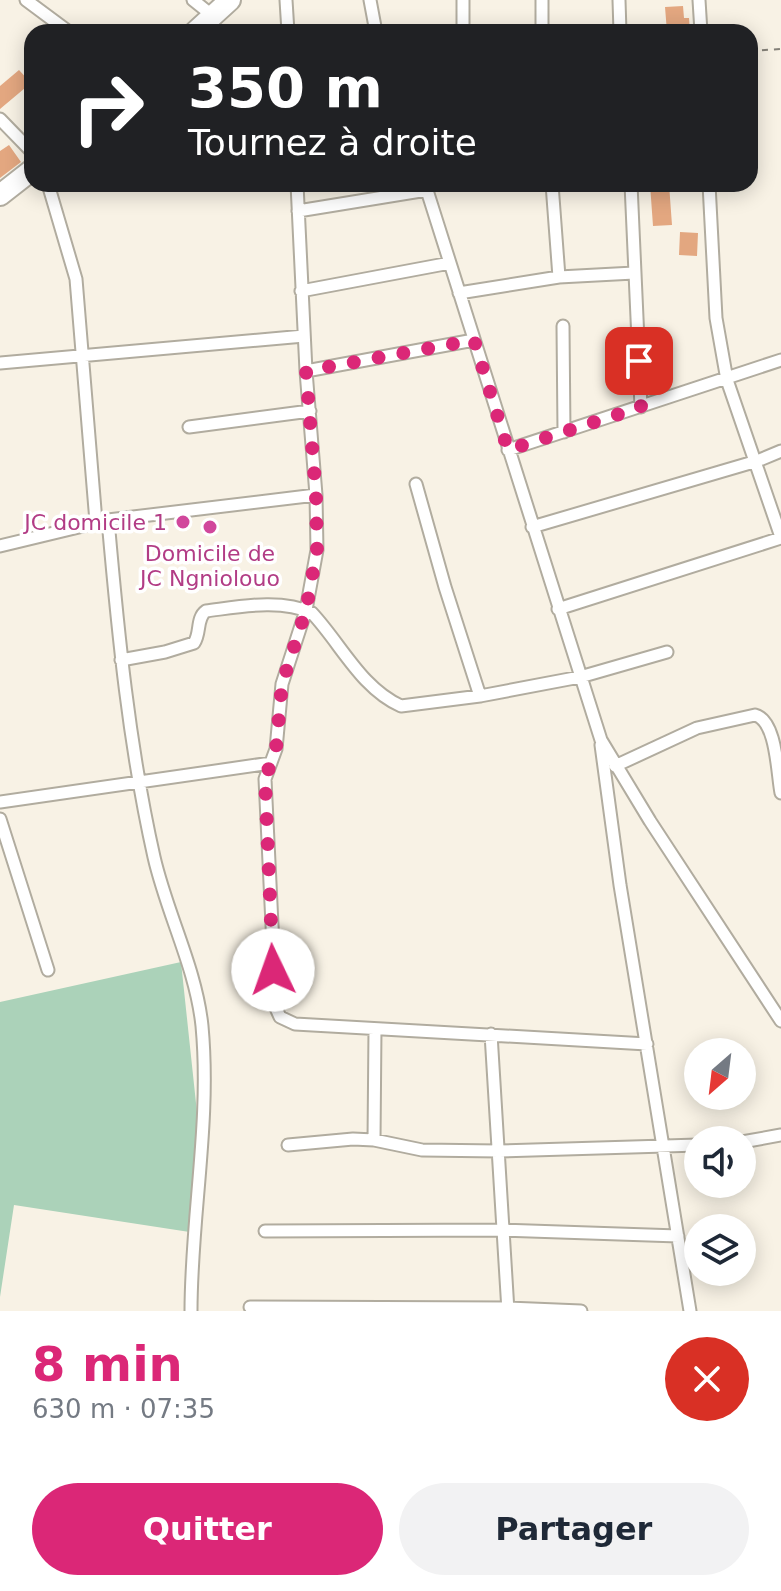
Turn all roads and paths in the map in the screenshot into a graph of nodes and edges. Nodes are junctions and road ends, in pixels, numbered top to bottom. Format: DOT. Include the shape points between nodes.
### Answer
graph roads {
  1 [pos="26,0"];
  2 [pos="193,0"];
  3 [pos="230,0"];
  4 [pos="286,0"];
  5 [pos="370,0"];
  6 [pos="463,0"];
  7 [pos="542,0"];
  8 [pos="619,0"];
  9 [pos="699,0"];
  10 [pos="213,16"];
  11 [pos="58,24"];
  12 [pos="204,24"];
  13 [pos="288,24"];
  14 [pos="374,24"];
  15 [pos="463,24"];
  16 [pos="542,24"];
  17 [pos="620,24"];
  18 [pos="700,24"];
  19 [pos="781,49"];
  20 [pos="758,50"];
  21 [pos="0,119"];
  22 [pos="24,144"];
  23 [pos="24,176"];
  24 [pos="51,192"];
  25 [pos="297,192"];
  26 [pos="399,192"];
  27 [pos="428,192"];
  28 [pos="553,192"];
  29 [pos="631,192"];
  30 [pos="709,192"];
  31 [pos="0,195"];
  32 [pos="298,211"];
  33 [pos="450,263"];
  34 [pos="634,273"];
  35 [pos="559,277"];
  36 [pos="301,291"];
  37 [pos="459,293"];
  38 [pos="563,326"];
  39 [pos="304,336"];
  40 [pos="474,340"];
  41 [pos="83,355"];
  42 [pos="781,360"];
  43 [pos="0,363"];
  44 [pos="306,371"];
  45 [pos="727,380"];
  46 [pos="641,407"];
  47 [pos="310,411"];
  48 [pos="189,427"];
  49 [pos="564,432"];
  50 [pos="508,450"];
  51 [pos="781,451"];
  52 [pos="757,461"];
  53 [pos="416,484"];
  54 [pos="316,495"];
  55 [pos="102,521"];
  56 [pos="532,527"];
  57 [pos="781,538"];
  58 [pos="0,546"];
  59 [pos="558,609"];
  60 [pos="306,610"];
  61 [pos="667,652"];
  62 [pos="121,660"];
  63 [pos="580,677"];
  64 [pos="480,696"];
  65 [pos="601,740"];
  66 [pos="271,763"];
  67 [pos="615,766"];
  68 [pos="141,780"];
  69 [pos="781,793"];
  70 [pos="0,802"];
  71 [pos="0,819"];
  72 [pos="48,970"];
  73 [pos="779,1013"];
  74 [pos="375,1029"];
  75 [pos="491,1034"];
  76 [pos="647,1044"];
  77 [pos="781,1135"];
  78 [pos="756,1139"];
  79 [pos="374,1140"];
  80 [pos="288,1145"];
  81 [pos="684,1146"];
  82 [pos="663,1148"];
  83 [pos="499,1151"];
  84 [pos="503,1230"];
  85 [pos="265,1231"];
  86 [pos="678,1236"];
  87 [pos="250,1307"];
  88 [pos="349,1309"];
  89 [pos="508,1310"];
  90 [pos="191,1311"];
  91 [pos="581,1311"];
  92 [pos="690,1311"];
  1 -- 11 [label="street"];
  2 -- 10 [label="street"];
  3 -- 10 [label="highway"];
  4 -- 13 [label="street"];
  5 -- 14 [label="street"];
  6 -- 15 [label="street"];
  7 -- 16 [label="street"];
  8 -- 17 [label="street"];
  9 -- 18 [label="street"];
  10 -- 12 [label="highway"];
  19 -- 20 [label="path"];
  21 -- 22 [label="street"];
  23 -- 31 [label="highway"];
  24 -- 41 [label="street" via="73,262"];
  25 -- 32 [label="street"];
  26 -- 32 [label="street"];
  27 -- 33 [label="street"];
  28 -- 35 [label="street"];
  29 -- 34 [label="street"];
  30 -- 45 [label="street" via="716,318"];
  32 -- 36 [label="street"];
  33 -- 36 [label="street"];
  33 -- 37 [label="street"];
  34 -- 35 [label="street"];
  34 -- 46 [label="street"];
  35 -- 37 [label="street"];
  36 -- 39 [label="street"];
  37 -- 40 [label="street"];
  38 -- 49 [label="street"];
  39 -- 41 [label="street"];
  39 -- 44 [label="street"];
  40 -- 44 [label="street"];
  40 -- 50 [label="street"];
  41 -- 43 [label="street"];
  41 -- 55 [label="street"];
  42 -- 45 [label="street"];
  44 -- 47 [label="street"];
  45 -- 46 [label="street"];
  45 -- 52 [label="street"];
  46 -- 49 [label="street"];
  47 -- 48 [label="street"];
  47 -- 54 [label="street"];
  49 -- 50 [label="street"];
  50 -- 56 [label="street"];
  51 -- 52 [label="street"];
  52 -- 56 [label="street"];
  52 -- 57 [label="street"];
  53 -- 64 [label="street"];
  54 -- 55 [label="street"];
  54 -- 60 [label="street" via="317,550"];
  55 -- 58 [label="street"];
  55 -- 62 [label="street"];
  56 -- 59 [label="street"];
  57 -- 59 [label="street"];
  59 -- 63 [label="street"];
  60 -- 62 [label="street" via="257,606 206,611 194,643"];
  60 -- 64 [label="street" via="391,702 410,706"];
  60 -- 66 [label="street" via="282,684"];
  61 -- 63 [label="street"];
  62 -- 68 [label="street"];
  63 -- 64 [label="street"];
  63 -- 65 [label="street"];
  65 -- 67 [label="street"];
  65 -- 76 [label="street"];
  66 -- 68 [label="street"];
  66 -- 74 [label="street" via="264,795 276,1008 280,1017 295,1024"];
  67 -- 69 [label="street" via="697,728 755,715 771,729"];
  67 -- 73 [label="street"];
  68 -- 70 [label="street"];
  68 -- 90 [label="street" via="155,862 202,1025 206,1094"];
  71 -- 72 [label="street"];
  74 -- 75 [label="street"];
  74 -- 79 [label="street"];
  75 -- 76 [label="street"];
  75 -- 83 [label="street"];
  76 -- 82 [label="street"];
  77 -- 78 [label="street"];
  79 -- 80 [label="street"];
  79 -- 83 [label="street" via="422,1150"];
  81 -- 82 [label="street"];
  82 -- 83 [label="street"];
  82 -- 86 [label="street"];
  83 -- 84 [label="street"];
  84 -- 85 [label="street"];
  84 -- 86 [label="street"];
  84 -- 89 [label="street"];
  86 -- 92 [label="street"];
  87 -- 88 [label="street"];
  88 -- 89 [label="street"];
  89 -- 91 [label="street"];
}
